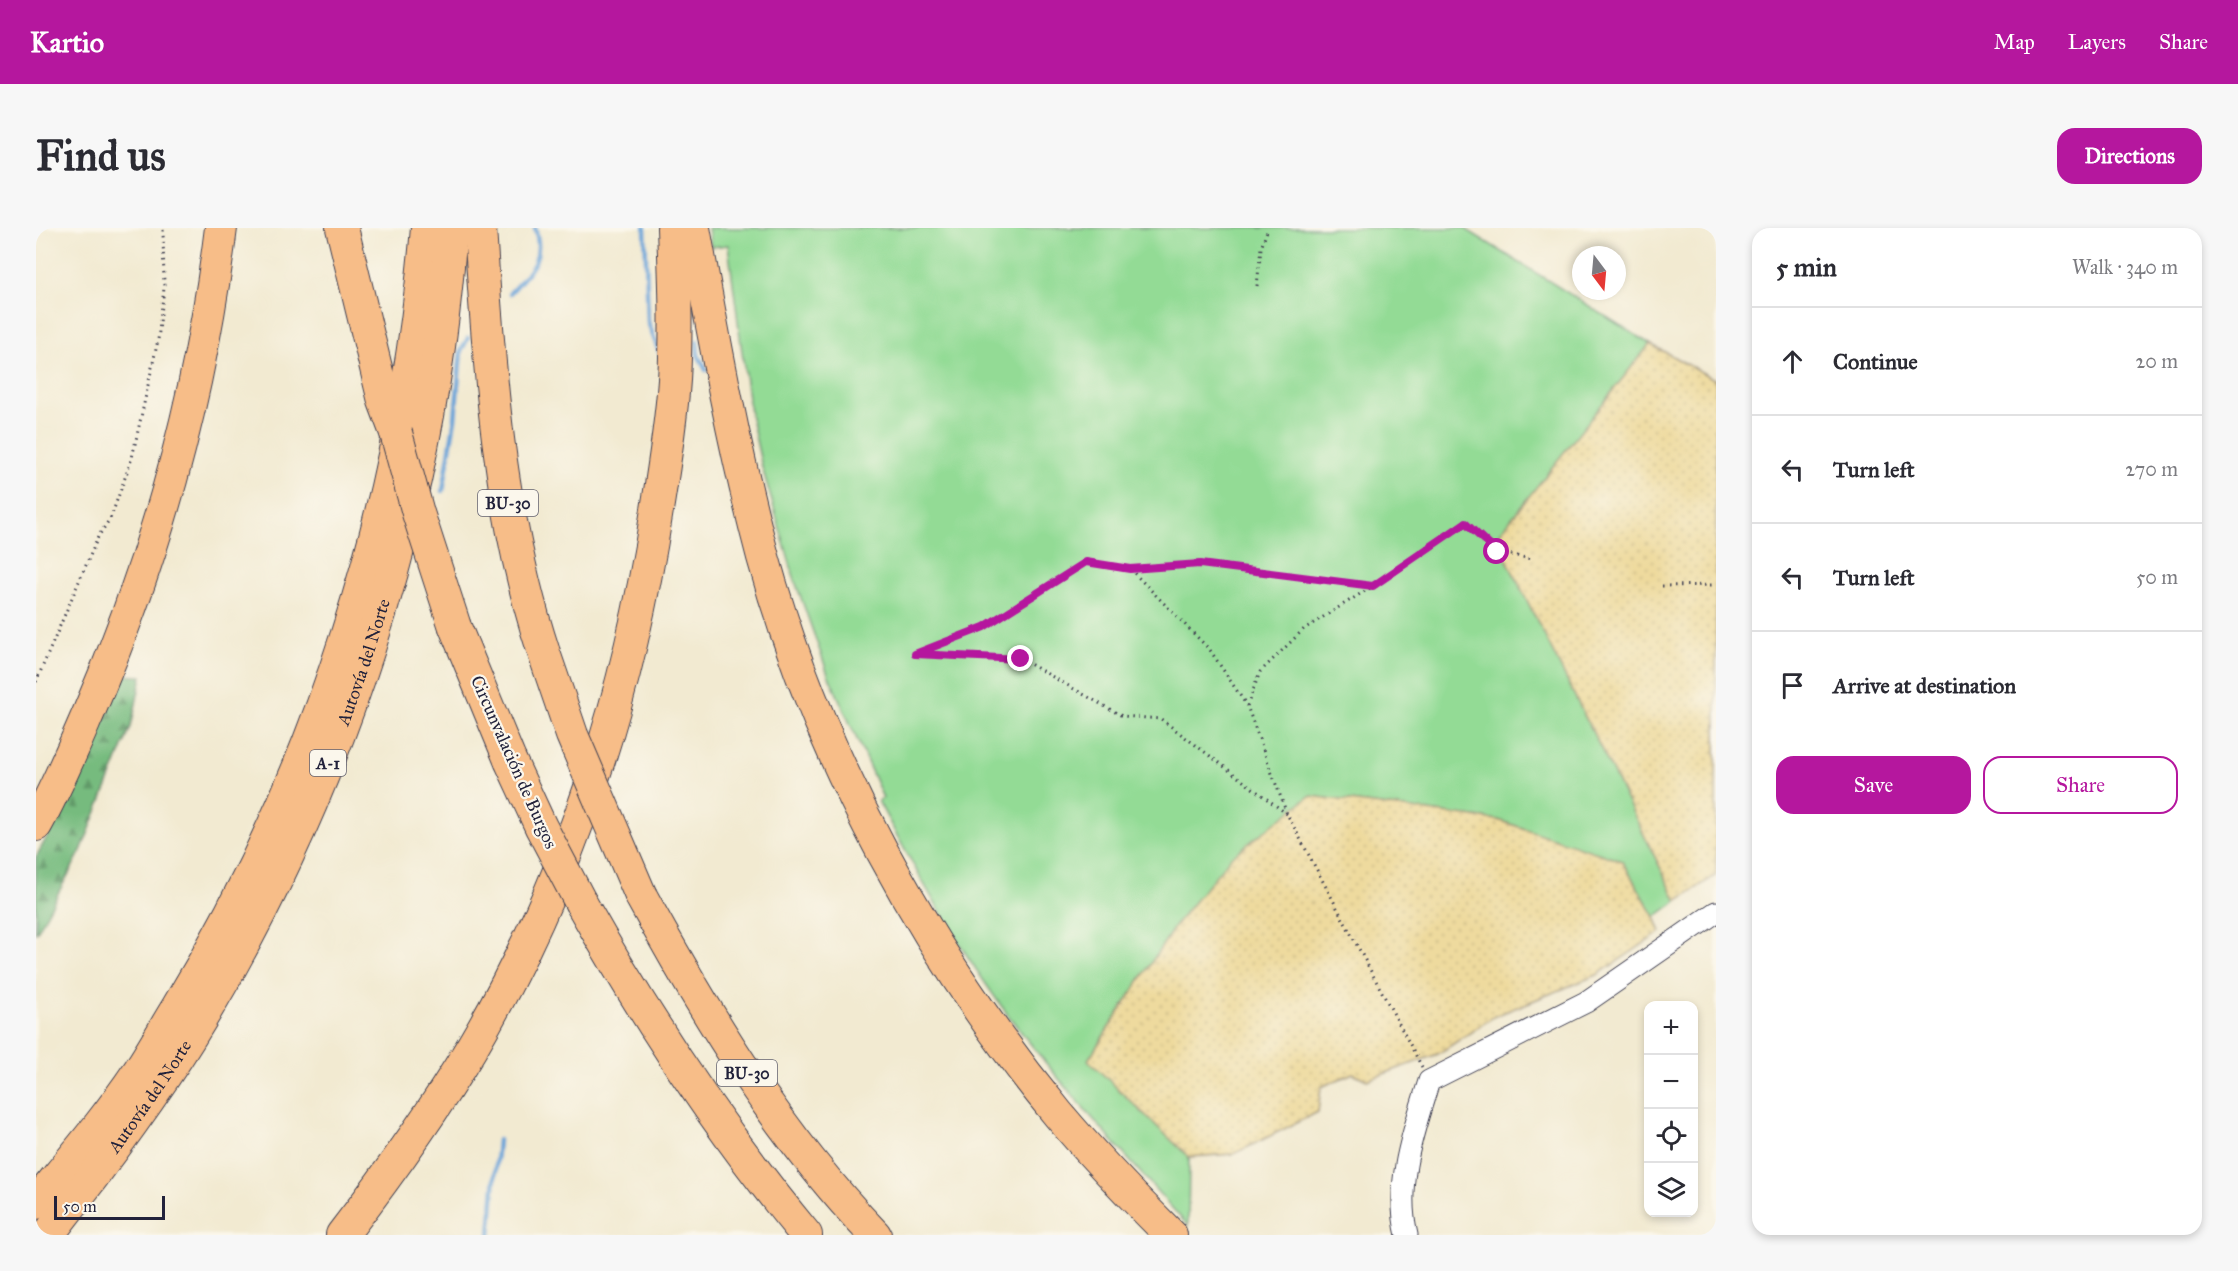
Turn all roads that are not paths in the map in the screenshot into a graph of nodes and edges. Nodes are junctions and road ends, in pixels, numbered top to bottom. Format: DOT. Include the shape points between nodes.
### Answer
graph roads {
  1 [pos="221,228"];
  2 [pos="342,228"];
  3 [pos="358,228"];
  4 [pos="427,228"];
  5 [pos="451,228"];
  6 [pos="480,228"];
  7 [pos="673,228"];
  8 [pos="694,228"];
  9 [pos="396,433"];
  10 [pos="36,825"];
  11 [pos="1716,912"];
  12 [pos="36,1203"];
  13 [pos="48,1235"];
  14 [pos="342,1235"];
  15 [pos="806,1235"];
  16 [pos="875,1235"];
  17 [pos="1171,1235"];
  18 [pos="1407,1235"];
  1 -- 10 [label="highway" via="195,385 149,557 107,669"];
  2 -- 9 [label="highway" via="384,400"];
  3 -- 9 [label="highway, Circunvalación de Burgos / BU-30"];
  4 -- 12 [label="highway, Autovía del Norte / A-1" via="415,338 391,477 357,605 307,749 282,809 206,961 138,1072"];
  5 -- 13 [label="highway, Autovía del Norte / A-1" via="431,397 399,545 378,619 328,761 263,904 190,1037 131,1125"];
  6 -- 16 [label="highway, BU-30, bridge" via="502,472 518,558 572,735 641,896 724,1041 806,1156"];
  7 -- 14 [label="highway" via="674,380 664,464 632,646 586,802 541,913 473,1045 387,1177"];
  8 -- 17 [label="highway" via="719,364 764,558 807,687 860,808 917,911 980,1011 1059,1114"];
  9 -- 15 [label="highway, Circunvalación de Burgos / BU-30, bridge" via="455,627 541,827 624,980 740,1152"];
  11 -- 18 [label="street" via="1586,1002 1429,1081 1405,1167"];
}
